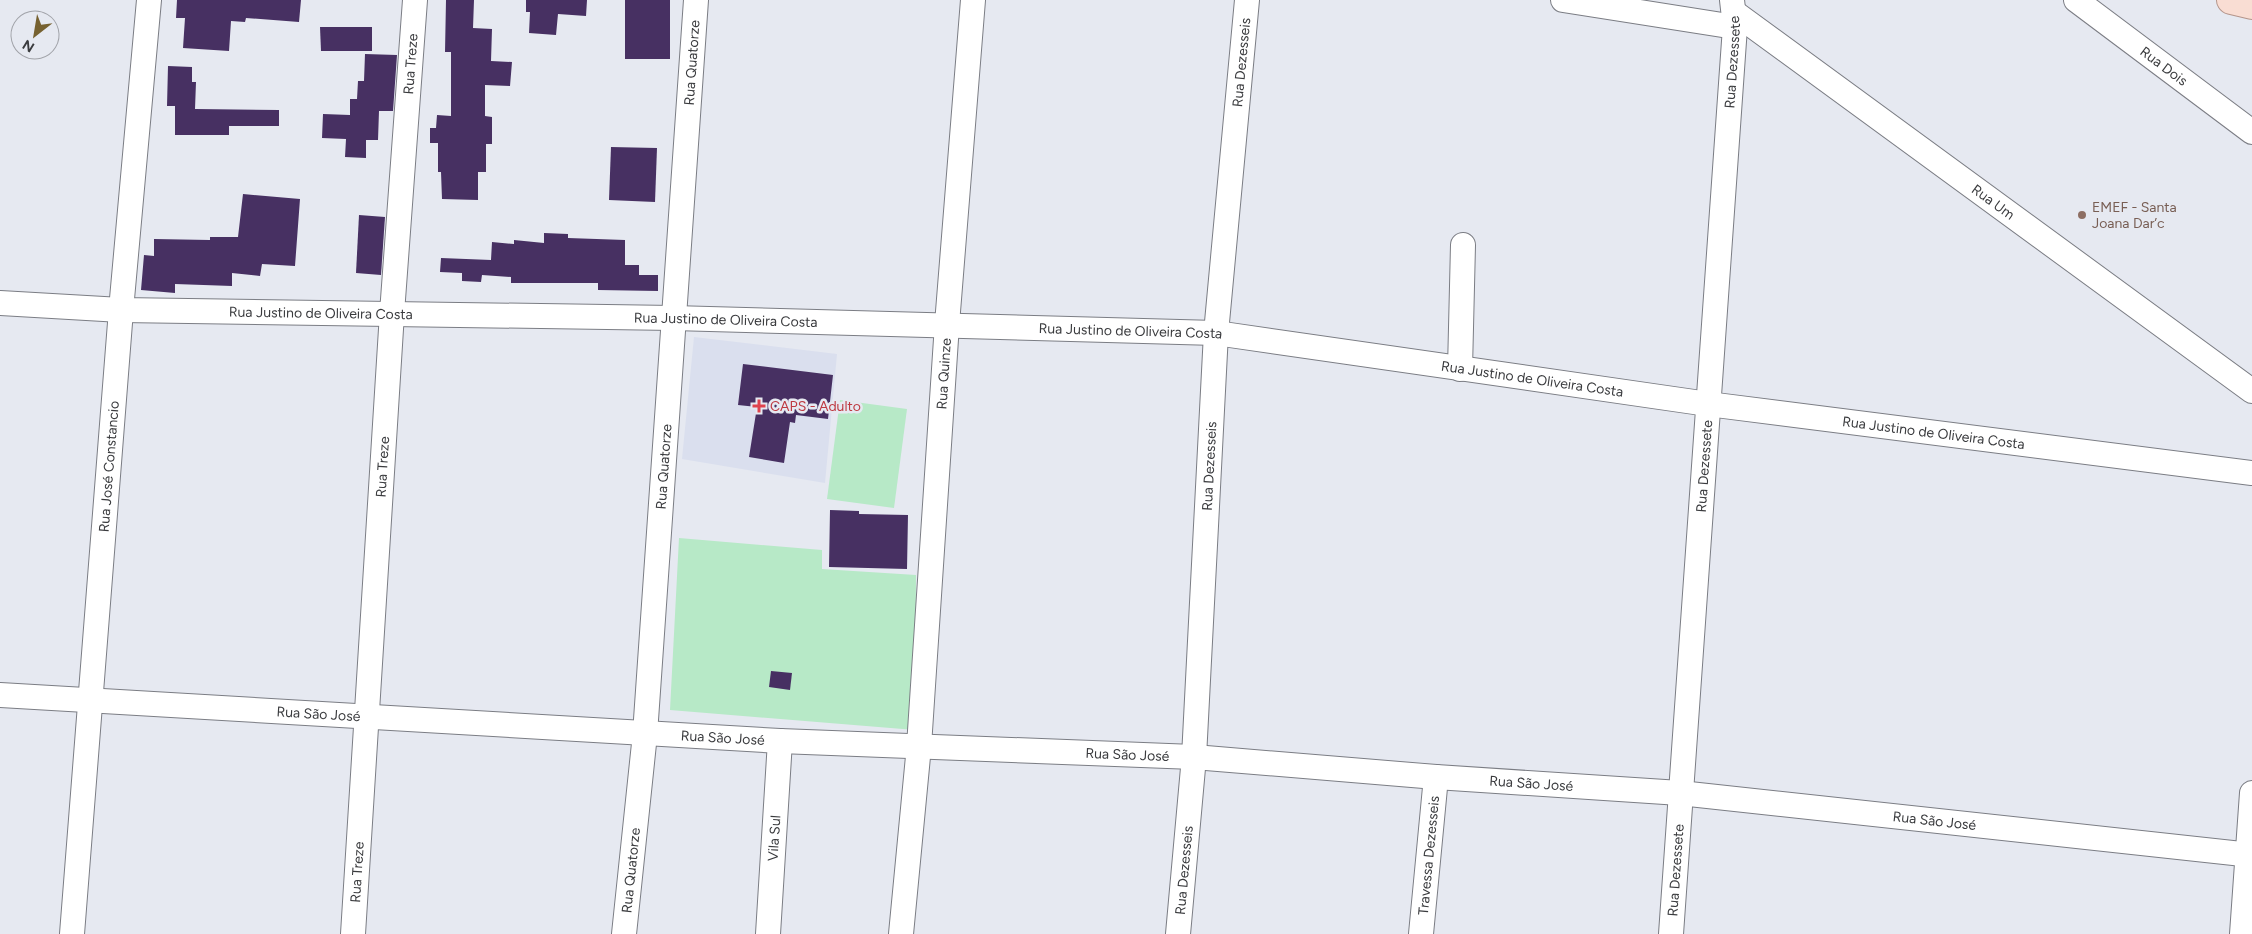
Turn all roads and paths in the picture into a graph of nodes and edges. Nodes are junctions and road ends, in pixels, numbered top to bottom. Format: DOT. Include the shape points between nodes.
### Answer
graph roads {
  1 [pos="149,0"];
  2 [pos="416,0"];
  3 [pos="696,0"];
  4 [pos="973,0"];
  5 [pos="1247,0"];
  6 [pos="1563,0"];
  7 [pos="2076,0"];
  8 [pos="2231,0"];
  9 [pos="2252,5"];
  10 [pos="1734,13"];
  11 [pos="2252,132"];
  12 [pos="1463,244"];
  13 [pos="0,303"];
  14 [pos="122,310"];
  15 [pos="392,313"];
  16 [pos="673,318"];
  17 [pos="947,324"];
  18 [pos="1216,334"];
  19 [pos="1460,369"];
  20 [pos="2252,391"];
  21 [pos="1708,404"];
  22 [pos="2252,473"];
  23 [pos="0,695"];
  24 [pos="91,699"];
  25 [pos="366,717"];
  26 [pos="645,734"];
  27 [pos="780,741"];
  28 [pos="919,746"];
  29 [pos="1194,757"];
  30 [pos="1436,777"];
  31 [pos="2252,792"];
  32 [pos="1680,793"];
  33 [pos="2250,855"];
  34 [pos="72,934"];
  35 [pos="352,934"];
  36 [pos="624,934"];
  37 [pos="768,934"];
  38 [pos="901,934"];
  39 [pos="1178,934"];
  40 [pos="1420,934"];
  41 [pos="1671,934"];
  42 [pos="2242,934"];
  1 -- 14 [label="street, Rua José Constancio"];
  2 -- 15 [label="street, Rua Treze"];
  3 -- 16 [label="street, Rua Quatorze"];
  4 -- 17 [label="street, Rua Quinze"];
  5 -- 18 [label="street, Rua Dezesseis"];
  6 -- 10 [label="street"];
  7 -- 11 [label="street, Rua Dois"];
  8 -- 9 [label="main road"];
  10 -- 20 [label="street, Rua Um"];
  10 -- 21 [label="street, Rua Dezessete"];
  12 -- 19 [label="street"];
  13 -- 14 [label="street, Rua Justino de Oliveira Costa"];
  14 -- 15 [label="street, Rua Justino de Oliveira Costa"];
  14 -- 24 [label="street, Rua José Constancio"];
  15 -- 16 [label="street, Rua Justino de Oliveira Costa"];
  15 -- 25 [label="street, Rua Treze"];
  16 -- 17 [label="street, Rua Justino de Oliveira Costa"];
  16 -- 26 [label="street, Rua Quatorze"];
  17 -- 18 [label="street, Rua Justino de Oliveira Costa"];
  17 -- 28 [label="street, Rua Quinze"];
  18 -- 19 [label="street, Rua Justino de Oliveira Costa"];
  18 -- 29 [label="street, Rua Dezesseis"];
  19 -- 21 [label="street, Rua Justino de Oliveira Costa"];
  21 -- 22 [label="street, Rua Justino de Oliveira Costa"];
  21 -- 32 [label="street, Rua Dezessete"];
  23 -- 24 [label="street, Rua São José"];
  24 -- 25 [label="street, Rua São José"];
  24 -- 34 [label="street, Rua José Constancio"];
  25 -- 26 [label="street, Rua São José"];
  25 -- 35 [label="street, Rua Treze"];
  26 -- 27 [label="street, Rua São José"];
  26 -- 36 [label="street, Rua Quatorze"];
  27 -- 28 [label="street, Rua São José"];
  27 -- 37 [label="street, Vila Sul"];
  28 -- 29 [label="street, Rua São José"];
  28 -- 38 [label="street"];
  29 -- 30 [label="street, Rua São José"];
  29 -- 39 [label="street, Rua Dezesseis"];
  30 -- 32 [label="street, Rua São José"];
  30 -- 40 [label="street, Travessa Dezesseis"];
  31 -- 33 [label="street"];
  32 -- 33 [label="street, Rua São José"];
  32 -- 41 [label="street, Rua Dezessete"];
  33 -- 42 [label="street"];
}
